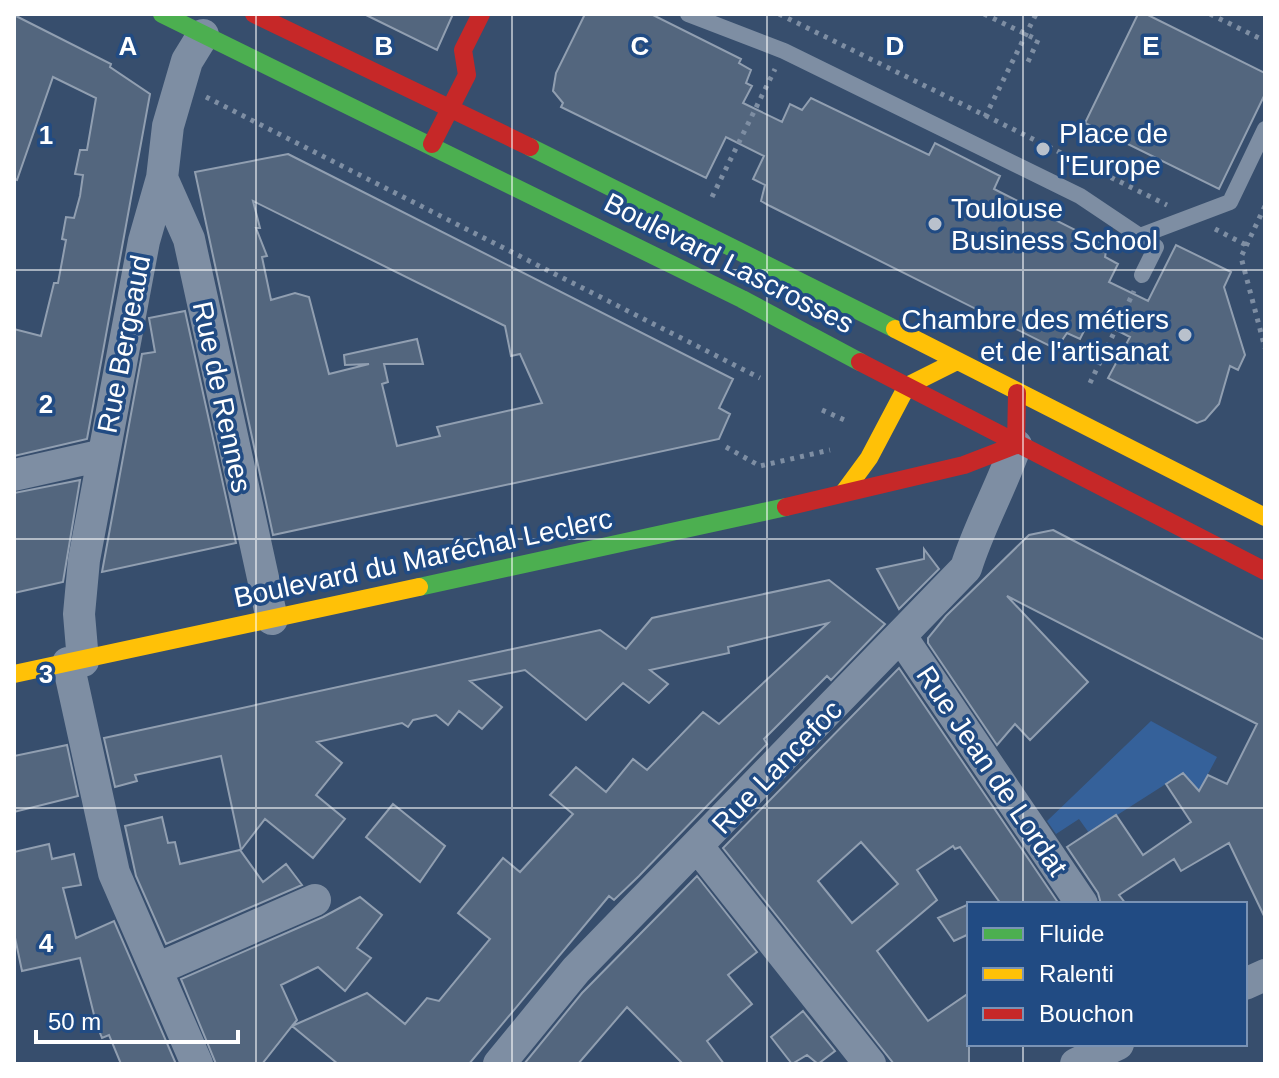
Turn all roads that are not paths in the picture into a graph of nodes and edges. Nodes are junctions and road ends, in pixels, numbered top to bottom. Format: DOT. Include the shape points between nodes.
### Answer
graph roads {
  1 [pos="162,14"];
  2 [pos="254,14"];
  3 [pos="481,14"];
  4 [pos="688,14"];
  5 [pos="203,35"];
  6 [pos="489,63"];
  7 [pos="467,75"];
  8 [pos="450,107"];
  9 [pos="1265,129"];
  10 [pos="431,146"];
  11 [pos="162,178"];
  12 [pos="1140,236"];
  13 [pos="1142,275"];
  14 [pos="957,361"];
  15 [pos="907,386"];
  16 [pos="1017,393"];
  17 [pos="1016,445"];
  18 [pos="103,455"];
  19 [pos="14,475"];
  20 [pos="844,492"];
  21 [pos="1265,517"];
  22 [pos="1265,571"];
  23 [pos="272,619"];
  24 [pos="902,638"];
  25 [pos="76,662"];
  26 [pos="14,674"];
  27 [pos="698,847"];
  28 [pos="315,900"];
  29 [pos="1081,902"];
  30 [pos="157,969"];
  31 [pos="1114,1046"];
  32 [pos="197,1064"];
  33 [pos="499,1064"];
  34 [pos="870,1064"];
  35 [pos="1076,1064"];
  1 -- 5 [label="main road, Boulevard Lascrosses"];
  2 -- 8 [label="main road, Boulevard Lascrosses"];
  3 -- 7 [label="main road" via="463,50"];
  4 -- 12 [label="lane" via="784,51 1080,196"];
  5 -- 10 [label="main road, Boulevard Lascrosses"];
  5 -- 11 [label="street, Rue Bergeaud" via="179,82"];
  6 -- 7 [label="main road"];
  7 -- 8 [label="main road"];
  8 -- 10 [label="main road"];
  8 -- 14 [label="main road, Boulevard Lascrosses"];
  9 -- 12 [label="lane" via="1230,202"];
  10 -- 15 [label="main road, Boulevard Lascrosses"];
  11 -- 18 [label="street, Rue Bergeaud" via="144,241"];
  11 -- 23 [label="street, Rue de Rennes" via="189,239"];
  12 -- 13 [label="lane" via="1156,247"];
  14 -- 15 [label="main road"];
  14 -- 16 [label="main road, Boulevard Lascrosses"];
  15 -- 17 [label="main road, Boulevard Lascrosses"];
  15 -- 20 [label="main road" via="869,458"];
  16 -- 17 [label="main road"];
  16 -- 21 [label="main road, Boulevard Lascrosses"];
  17 -- 20 [label="main road, Boulevard du Maréchal Leclerc" via="964,465"];
  17 -- 22 [label="main road, Boulevard Lascrosses"];
  17 -- 24 [label="street, Rue Lancefoc" via="966,568"];
  18 -- 19 [label="street"];
  18 -- 25 [label="street, Rue Bergeaud" via="84,560"];
  20 -- 23 [label="main road, Boulevard du Maréchal Leclerc"];
  23 -- 25 [label="main road, Boulevard du Maréchal Leclerc"];
  24 -- 27 [label="street, Rue Lancefoc"];
  24 -- 29 [label="street, Rue Jean de Lordat"];
  25 -- 26 [label="main road, Boulevard du Maréchal Leclerc"];
  25 -- 30 [label="street, Rue Bergeaud" via="114,873"];
  27 -- 33 [label="street, Rue Lancefoc" via="576,970"];
  27 -- 34 [label="street"];
  28 -- 30 [label="street"];
  30 -- 32 [label="street, Rue Bergeaud"];
  31 -- 35 [label="street"];
}
